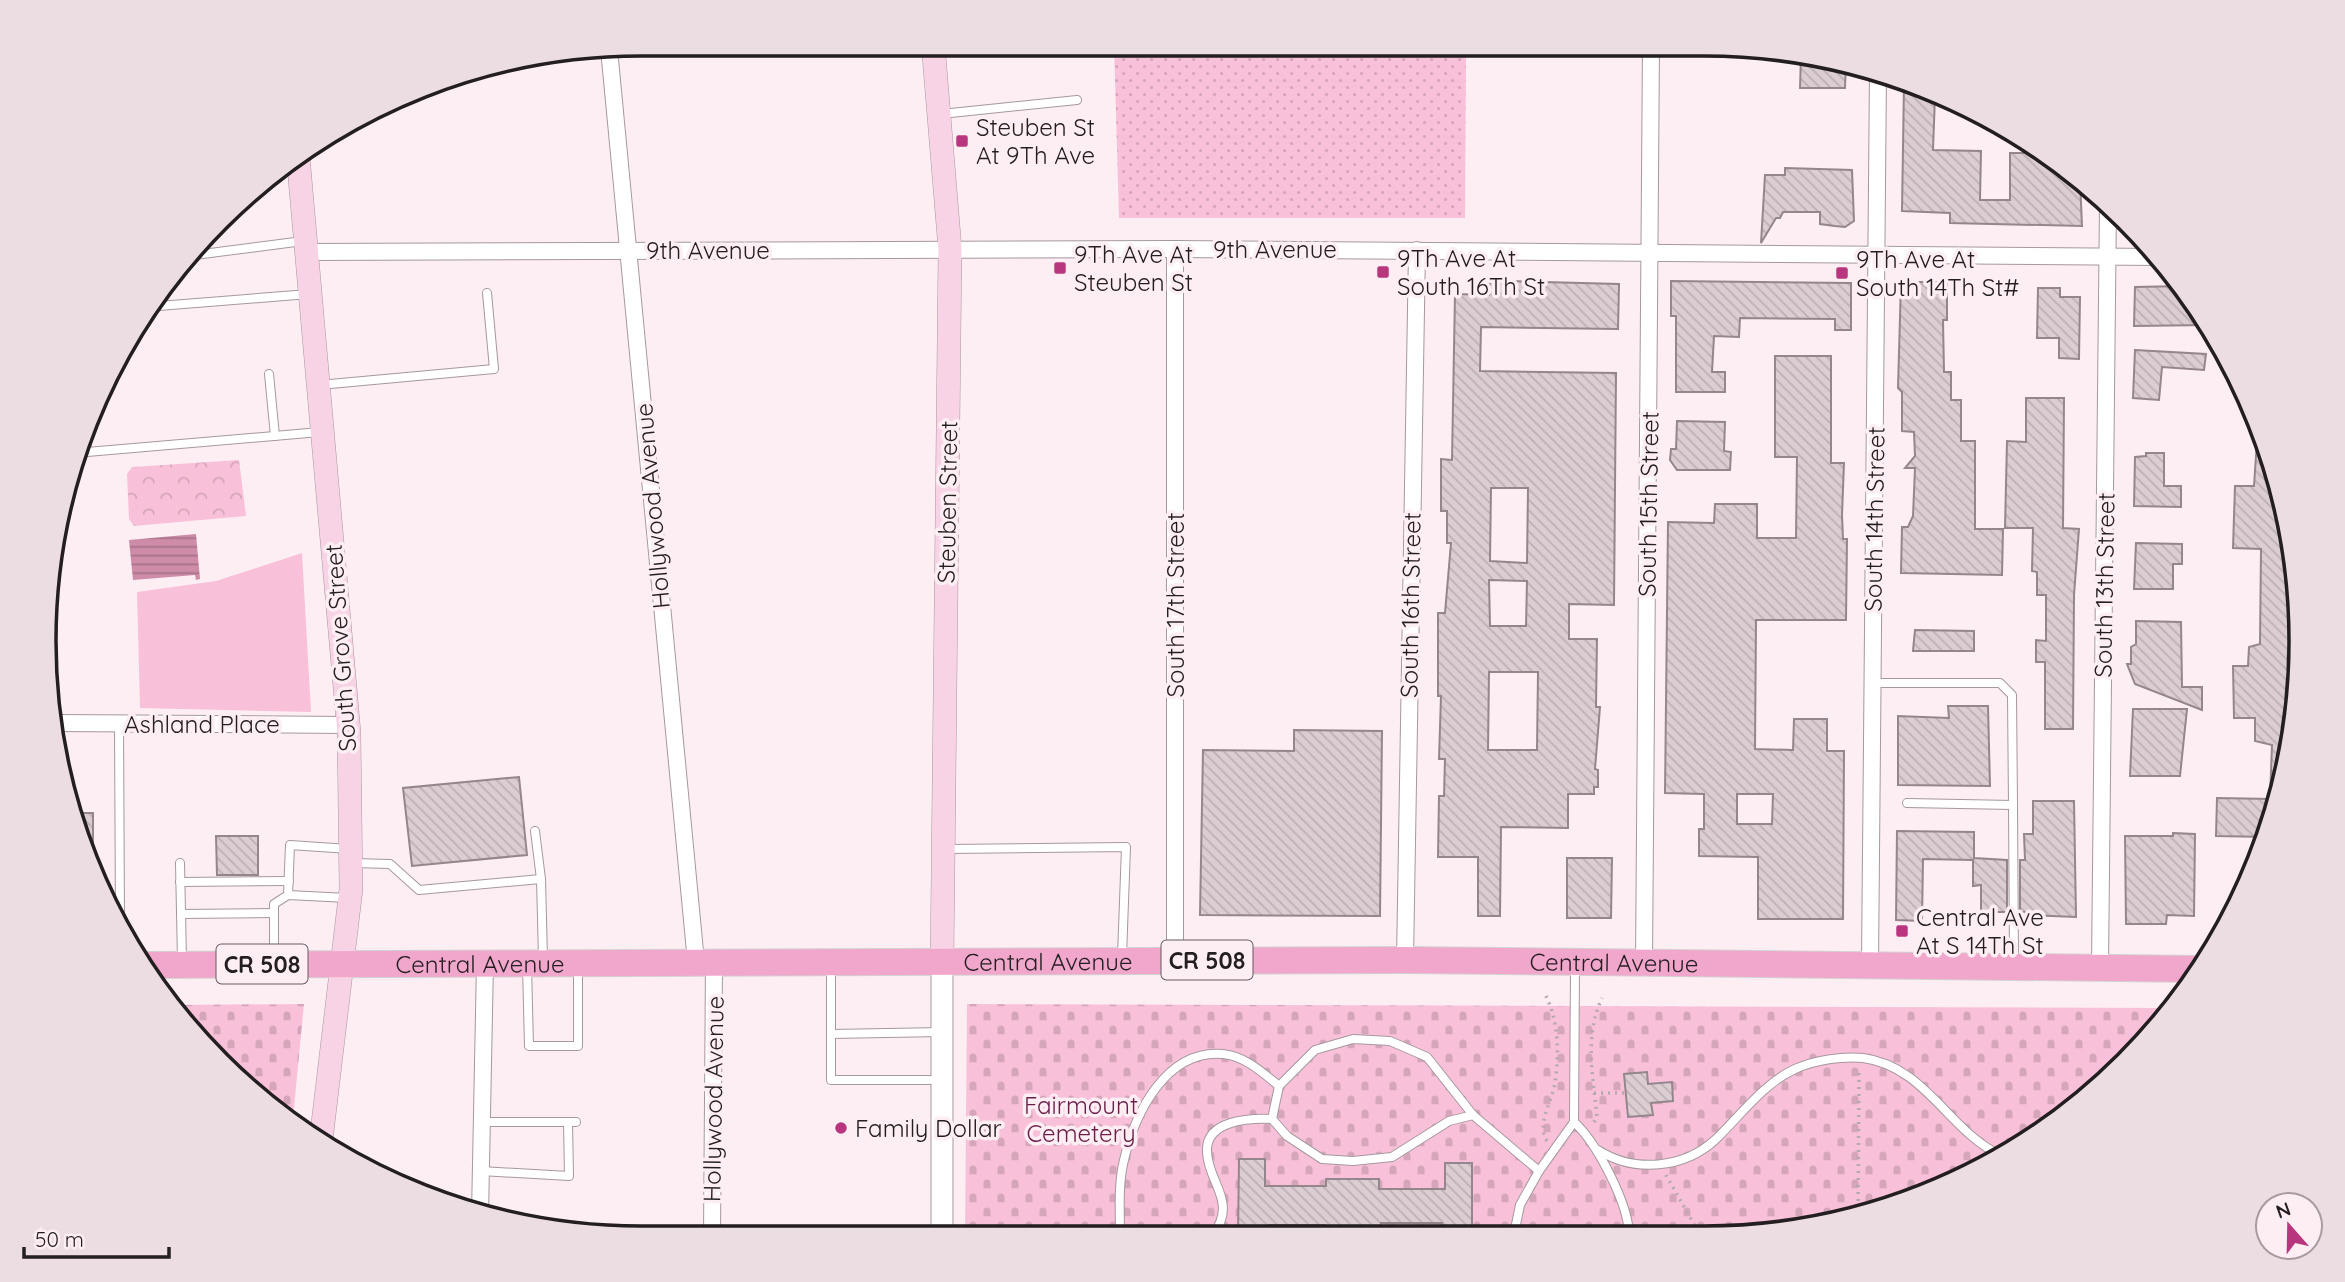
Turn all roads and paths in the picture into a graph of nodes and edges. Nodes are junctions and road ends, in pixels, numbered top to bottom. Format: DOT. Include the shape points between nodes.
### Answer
graph roads {
  1 [pos="934,56"];
  2 [pos="1651,56"];
  3 [pos="610,57"];
  4 [pos="1878,83"];
  5 [pos="1077,100"];
  6 [pos="941,114"];
  7 [pos="299,167"];
  8 [pos="2108,218"];
  9 [pos="307,246"];
  10 [pos="950,249"];
  11 [pos="1175,249"];
  12 [pos="628,250"];
  13 [pos="1417,250"];
  14 [pos="1650,251"];
  15 [pos="201,254"];
  16 [pos="1876,254"];
  17 [pos="2108,256"];
  18 [pos="2145,257"];
  19 [pos="312,293"];
  20 [pos="486,293"];
  21 [pos="162,306"];
  22 [pos="270,374"];
  23 [pos="319,385"];
  24 [pos="323,431"];
  25 [pos="275,436"];
  26 [pos="87,452"];
  27 [pos="1872,683"];
  28 [pos="62,723"];
  29 [pos="119,724"];
  30 [pos="348,725"];
  31 [pos="1907,803"];
  32 [pos="2013,805"];
  33 [pos="535,831"];
  34 [pos="944,849"];
  35 [pos="350,856"];
  36 [pos="180,863"];
  37 [pos="541,879"];
  38 [pos="289,881"];
  39 [pos="180,882"];
  40 [pos="288,895"];
  41 [pos="349,898"];
  42 [pos="120,907"];
  43 [pos="274,913"];
  44 [pos="181,914"];
  45 [pos="1122,960"];
  46 [pos="1175,960"];
  47 [pos="1405,960"];
  48 [pos="943,961"];
  49 [pos="705,962"];
  50 [pos="831,962"];
  51 [pos="1575,962"];
  52 [pos="485,963"];
  53 [pos="535,963"];
  54 [pos="579,963"];
  55 [pos="1644,963"];
  56 [pos="182,964"];
  57 [pos="274,964"];
  58 [pos="343,964"];
  59 [pos="154,965"];
  60 [pos="1870,965"];
  61 [pos="2014,967"];
  62 [pos="2100,967"];
  63 [pos="2189,968"];
  64 [pos="1546,996"];
  65 [pos="1602,998"];
  66 [pos="942,1032"];
  67 [pos="831,1034"];
  68 [pos="1859,1059"];
  69 [pos="942,1080"];
  70 [pos="1279,1086"];
  71 [pos="1594,1093"];
  72 [pos="1626,1093"];
  73 [pos="1473,1115"];
  74 [pos="1272,1119"];
  75 [pos="481,1122"];
  76 [pos="1574,1122"];
  77 [pos="321,1130"];
  78 [pos="1587,1133"];
  79 [pos="1598,1150"];
  80 [pos="1991,1151"];
  81 [pos="1553,1152"];
  82 [pos="1659,1164"];
  83 [pos="481,1171"];
  84 [pos="1539,1171"];
  85 [pos="480,1203"];
  86 [pos="1858,1205"];
  87 [pos="712,1226"];
  88 [pos="942,1226"];
  89 [pos="1120,1226"];
  90 [pos="1218,1226"];
  91 [pos="1516,1226"];
  92 [pos="1627,1226"];
  93 [pos="1695,1226"];
  1 -- 6 [label="main road, Steuben Street"];
  2 -- 14 [label="street, South 15th Street"];
  3 -- 12 [label="street, Hollywood Avenue"];
  4 -- 16 [label="street, South 14th Street"];
  5 -- 6 [label="lane"];
  6 -- 10 [label="main road, Steuben Street"];
  7 -- 9 [label="main road, South Grove Street"];
  8 -- 17 [label="street, South 13th Street"];
  9 -- 12 [label="street, 9th Avenue"];
  9 -- 15 [label="lane"];
  9 -- 19 [label="main road, South Grove Street"];
  10 -- 11 [label="street, 9th Avenue"];
  10 -- 12 [label="street, 9th Avenue"];
  10 -- 34 [label="main road, Steuben Street"];
  11 -- 13 [label="street, 9th Avenue"];
  11 -- 46 [label="street, South 17th Street"];
  12 -- 49 [label="street, Hollywood Avenue"];
  13 -- 14 [label="street, 9th Avenue"];
  13 -- 47 [label="street, South 16th Street"];
  14 -- 16 [label="street, 9th Avenue"];
  14 -- 55 [label="street, South 15th Street"];
  16 -- 17 [label="street, 9th Avenue"];
  16 -- 27 [label="street, South 14th Street"];
  17 -- 18 [label="street, 9th Avenue"];
  17 -- 62 [label="street, South 13th Street"];
  19 -- 21 [label="lane"];
  19 -- 23 [label="main road, South Grove Street"];
  20 -- 23 [label="lane" via="494,369"];
  22 -- 25 [label="lane"];
  23 -- 24 [label="main road, South Grove Street"];
  24 -- 25 [label="lane"];
  24 -- 30 [label="main road, South Grove Street"];
  25 -- 26 [label="lane"];
  27 -- 32 [label="lane" via="2000,683 2012,695"];
  27 -- 60 [label="street, South 14th Street"];
  28 -- 29 [label="street, Ashland Place"];
  29 -- 30 [label="street, Ashland Place"];
  29 -- 42 [label="lane"];
  30 -- 35 [label="main road, South Grove Street"];
  31 -- 32 [label="lane"];
  32 -- 61 [label="lane"];
  33 -- 37 [label="lane"];
  34 -- 45 [label="lane" via="1126,847"];
  34 -- 48 [label="main road, Steuben Street"];
  35 -- 37 [label="lane" via="390,864 419,890"];
  35 -- 38 [label="lane" via="290,845"];
  35 -- 41 [label="main road, South Grove Street"];
  36 -- 39 [label="lane"];
  37 -- 53 [label="lane"];
  38 -- 39 [label="lane"];
  38 -- 40 [label="lane"];
  39 -- 44 [label="lane"];
  40 -- 41 [label="lane"];
  40 -- 43 [label="lane" via="274,904"];
  41 -- 58 [label="main road, South Grove Street"];
  43 -- 44 [label="lane"];
  43 -- 57 [label="lane"];
  44 -- 56 [label="lane"];
  45 -- 46 [label="main road, Central Avenue / CR 508"];
  45 -- 48 [label="main road, Central Avenue / CR 508"];
  46 -- 47 [label="main road, Central Avenue / CR 508"];
  47 -- 51 [label="main road, Central Avenue / CR 508"];
  48 -- 50 [label="main road, Central Avenue / CR 508"];
  48 -- 66 [label="street"];
  49 -- 50 [label="main road, Central Avenue / CR 508"];
  49 -- 54 [label="main road, Central Avenue / CR 508"];
  49 -- 87 [label="street, Hollywood Avenue"];
  50 -- 67 [label="lane"];
  51 -- 55 [label="main road, Central Avenue / CR 508"];
  51 -- 76 [label="lane"];
  52 -- 53 [label="main road, Central Avenue / CR 508"];
  52 -- 58 [label="main road, Central Avenue / CR 508"];
  52 -- 75 [label="street"];
  53 -- 54 [label="main road, Central Avenue / CR 508"];
  53 -- 54 [label="lane" via="529,1046 578,1046"];
  55 -- 60 [label="main road, Central Avenue / CR 508"];
  56 -- 57 [label="main road, Central Avenue / CR 508"];
  56 -- 59 [label="main road, Central Avenue / CR 508"];
  57 -- 58 [label="main road, Central Avenue / CR 508"];
  58 -- 77 [label="main road, South Grove Street"];
  60 -- 61 [label="main road, Central Avenue / CR 508"];
  61 -- 62 [label="main road, Central Avenue / CR 508"];
  62 -- 63 [label="main road, Central Avenue / CR 508"];
  64 -- 81 [label="path" via="1555,1023 1555,1083 1541,1133"];
  65 -- 71 [label="path" via="1592,1024"];
  66 -- 67 [label="lane"];
  66 -- 69 [label="street"];
  67 -- 69 [label="lane" via="831,1080"];
  68 -- 80 [label="lane" via="1895,1068 1918,1083 1961,1129"];
  68 -- 82 [label="lane" via="1826,1059 1794,1069 1752,1101 1713,1142 1674,1162"];
  68 -- 86 [label="path"];
  69 -- 88 [label="street"];
  70 -- 73 [label="lane" via="1315,1050 1353,1039 1390,1041 1427,1056"];
  70 -- 74 [label="lane"];
  70 -- 89 [label="lane" via="1242,1059 1223,1054 1198,1058 1157,1083 1124,1158"];
  71 -- 72 [label="path"];
  71 -- 78 [label="path" via="1597,1117"];
  73 -- 74 [label="lane" via="1449,1121 1392,1157 1353,1161 1322,1159 1287,1136"];
  73 -- 84 [label="lane"];
  74 -- 90 [label="lane" via="1225,1125 1212,1134 1206,1154 1223,1203"];
  75 -- 83 [label="street"];
  75 -- 83 [label="lane" via="572,1122 569,1175"];
  76 -- 78 [label="lane"];
  76 -- 81 [label="lane"];
  78 -- 79 [label="lane"];
  79 -- 82 [label="lane" via="1615,1161 1641,1167"];
  79 -- 92 [label="lane"];
  81 -- 84 [label="lane"];
  82 -- 93 [label="path"];
  83 -- 85 [label="street"];
  84 -- 91 [label="lane" via="1520,1205"];
}
